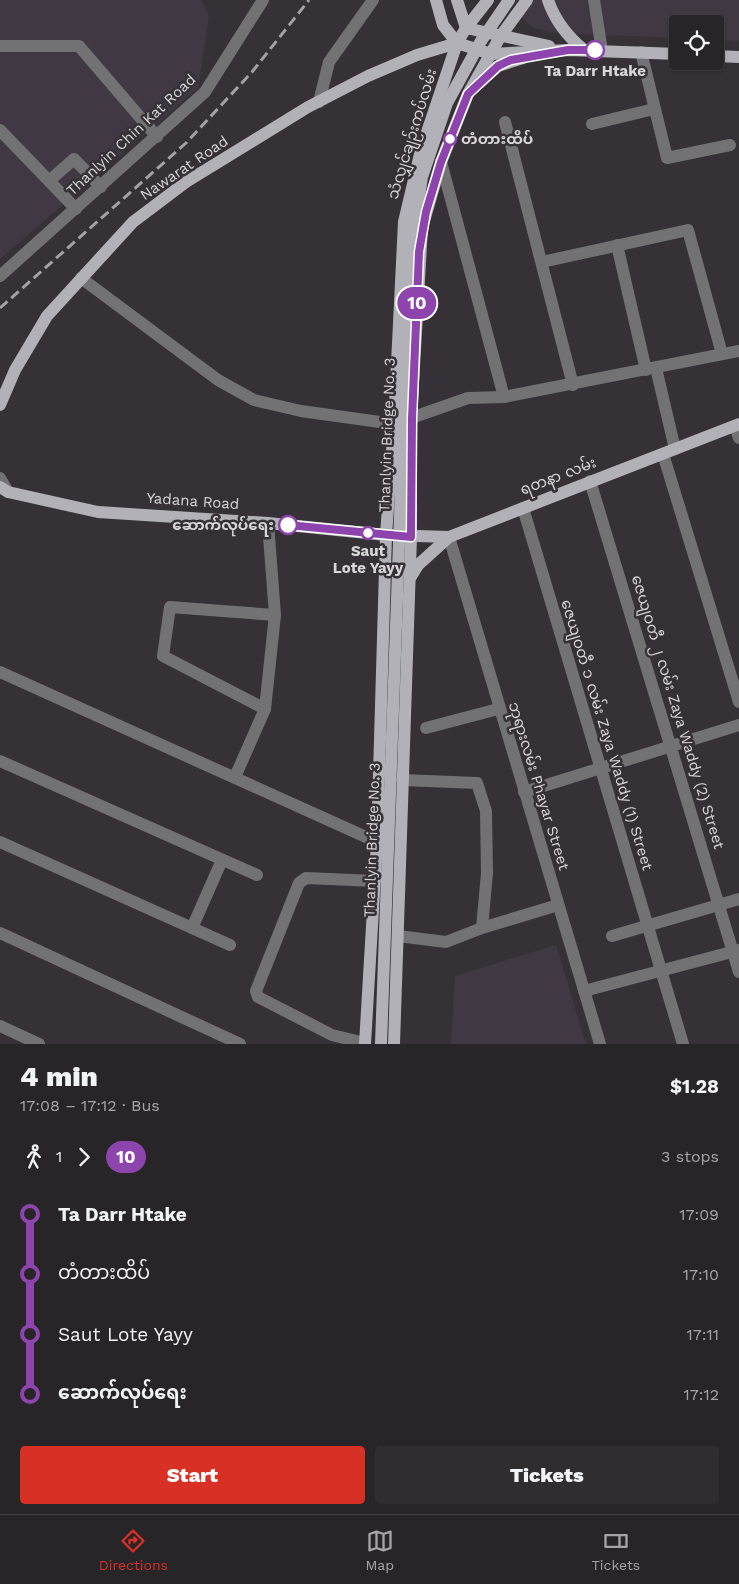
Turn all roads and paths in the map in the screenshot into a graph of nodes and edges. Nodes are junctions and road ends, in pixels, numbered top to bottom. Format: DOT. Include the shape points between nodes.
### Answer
graph roads {
  1 [pos="263,0"];
  2 [pos="373,0"];
  3 [pos="436,0"];
  4 [pos="457,0"];
  5 [pos="488,0"];
  6 [pos="509,0"];
  7 [pos="527,0"];
  8 [pos="548,0"];
  9 [pos="594,0"];
  10 [pos="466,28"];
  11 [pos="500,37"];
  12 [pos="458,43"];
  13 [pos="0,46"];
  14 [pos="568,50"];
  15 [pos="584,50"];
  16 [pos="602,51"];
  17 [pos="640,52"];
  18 [pos="491,54"];
  19 [pos="669,54"];
  20 [pos="724,56"];
  21 [pos="739,57"];
  22 [pos="468,94"];
  23 [pos="319,102"];
  24 [pos="654,109"];
  25 [pos="505,122"];
  26 [pos="592,124"];
  27 [pos="0,130"];
  28 [pos="158,137"];
  29 [pos="730,145"];
  30 [pos="441,162"];
  31 [pos="49,181"];
  32 [pos="101,187"];
  33 [pos="76,208"];
  34 [pos="617,245"];
  35 [pos="542,262"];
  36 [pos="0,276"];
  37 [pos="81,278"];
  38 [pos="739,351"];
  39 [pos="722,354"];
  40 [pos="651,369"];
  41 [pos="574,385"];
  42 [pos="4,389"];
  43 [pos="504,397"];
  44 [pos="0,405"];
  45 [pos="412,419"];
  46 [pos="394,424"];
  47 [pos="737,425"];
  48 [pos="739,438"];
  49 [pos="669,452"];
  50 [pos="0,478"];
  51 [pos="590,481"];
  52 [pos="3,490"];
  53 [pos="523,508"];
  54 [pos="268,523"];
  55 [pos="386,535"];
  56 [pos="411,537"];
  57 [pos="449,537"];
  58 [pos="408,583"];
  59 [pos="275,615"];
  60 [pos="0,672"];
  61 [pos="739,702"];
  62 [pos="265,709"];
  63 [pos="498,709"];
  64 [pos="739,725"];
  65 [pos="426,728"];
  66 [pos="379,745"];
  67 [pos="403,746"];
  68 [pos="671,746"];
  69 [pos="0,761"];
  70 [pos="601,769"];
  71 [pos="235,777"];
  72 [pos="402,780"];
  73 [pos="524,792"];
  74 [pos="0,842"];
  75 [pos="377,842"];
  76 [pos="222,860"];
  77 [pos="257,875"];
  78 [pos="375,881"];
  79 [pos="739,899"];
  80 [pos="558,905"];
  81 [pos="719,905"];
  82 [pos="648,926"];
  83 [pos="192,928"];
  84 [pos="482,928"];
  85 [pos="0,933"];
  86 [pos="398,936"];
  87 [pos="612,936"];
  88 [pos="230,945"];
  89 [pos="736,951"];
  90 [pos="661,971"];
  91 [pos="739,972"];
  92 [pos="368,989"];
  93 [pos="396,990"];
  94 [pos="584,991"];
  95 [pos="0,1026"];
  96 [pos="219,1039"];
  97 [pos="365,1043"];
  98 [pos="39,1044"];
  99 [pos="240,1044"];
  100 [pos="382,1044"];
  101 [pos="394,1044"];
  102 [pos="600,1044"];
  103 [pos="683,1044"];
  1 -- 28 [label="street, Thanlyin Chin Kat Road" via="205,92"];
  2 -- 23 [label="street" via="329,62"];
  3 -- 12 [label="main road" via="442,25"];
  4 -- 10 [label="main road"];
  5 -- 10 [label="main road, သံလျှင်ချဉ်းကပ်လမ်း"];
  6 -- 100 [label="main road, Thanlyin Bridge No. 3, bridge" via="481,41 447,103 422,177 412,231"];
  7 -- 11 [label="main road"];
  8 -- 15 [label="main road" via="554,17"];
  9 -- 16 [label="street"];
  10 -- 11 [label="main road"];
  10 -- 12 [label="main road, သံလျှင်ချဉ်းကပ်လမ်း"];
  11 -- 14 [label="main road"];
  11 -- 18 [label="main road"];
  12 -- 18 [label="main road"];
  12 -- 23 [label="main road, Nawarat Road" via="417,55"];
  12 -- 46 [label="main road, သံလျှင်ချဉ်းကပ်လမ်း" via="421,150 404,222"];
  13 -- 28 [label="street" via="78,46"];
  14 -- 15 [label="main road"];
  14 -- 18 [label="main road"];
  14 -- 22 [label="main road" via="511,60 484,78"];
  15 -- 16 [label="main road"];
  16 -- 17 [label="main road"];
  17 -- 19 [label="main road"];
  17 -- 24 [label="street"];
  18 -- 22 [label="main road"];
  20 -- 21 [label="main road"];
  22 -- 30 [label="main road"];
  23 -- 37 [label="main road, Nawarat Road" via="186,182 134,222"];
  24 -- 26 [label="street"];
  24 -- 29 [label="street" via="667,158"];
  25 -- 35 [label="street"];
  27 -- 31 [label="street"];
  28 -- 32 [label="street, Thanlyin Chin Kat Road"];
  30 -- 43 [label="street"];
  30 -- 45 [label="main road" via="426,212 419,252"];
  31 -- 32 [label="street" via="74,159"];
  31 -- 33 [label="street"];
  32 -- 33 [label="street, Thanlyin Chin Kat Road"];
  33 -- 36 [label="street, Thanlyin Chin Kat Road"];
  34 -- 35 [label="street"];
  34 -- 39 [label="street" via="688,230"];
  34 -- 40 [label="street"];
  35 -- 41 [label="street"];
  37 -- 42 [label="main road, Nawarat Road" via="47,316"];
  37 -- 46 [label="street" via="218,380 254,400 301,411"];
  38 -- 39 [label="street"];
  39 -- 40 [label="street"];
  40 -- 41 [label="street"];
  40 -- 49 [label="street"];
  41 -- 43 [label="street"];
  42 -- 44 [label="main road, Nawarat Road"];
  43 -- 45 [label="street" via="468,398"];
  45 -- 46 [label="street"];
  45 -- 56 [label="main road"];
  46 -- 55 [label="main road, သံလျှင်ချဉ်းကပ်လမ်း"];
  47 -- 48 [label="street"];
  47 -- 49 [label="main road, ရတနာ လမ်း"];
  49 -- 51 [label="main road, ရတနာ လမ်း"];
  49 -- 61 [label="street"];
  50 -- 52 [label="street"];
  51 -- 53 [label="main road, ရတနာ လမ်း"];
  51 -- 68 [label="street, ဇေယျဝတီ ၂ လမ်း Zaya Waddy (2) Street"];
  52 -- 54 [label="main road, Yadana Road" via="98,512"];
  53 -- 57 [label="main road, ရတနာ လမ်း"];
  53 -- 70 [label="street, ဇေယျဝတီ ၁ လမ်း Zaya Waddy (1) Street"];
  54 -- 55 [label="main road, Yadana Road"];
  54 -- 59 [label="street"];
  55 -- 56 [label="main road, ရတနာ လမ်း"];
  55 -- 66 [label="main road, သံလျှင်ချဉ်းကပ်လမ်း"];
  56 -- 57 [label="main road, ရတနာ လမ်း"];
  56 -- 58 [label="main road"];
  57 -- 58 [label="main road" via="418,565"];
  57 -- 63 [label="street, ဘုရားလမ်း Phayar Street"];
  58 -- 67 [label="main road"];
  59 -- 62 [label="street"];
  59 -- 62 [label="street" via="170,607 163,656"];
  60 -- 71 [label="street"];
  62 -- 71 [label="street"];
  63 -- 65 [label="street"];
  63 -- 73 [label="street, ဘုရားလမ်း Phayar Street"];
  64 -- 68 [label="street"];
  66 -- 67 [label="main road"];
  66 -- 75 [label="main road, သံလျှင်ချဉ်းကပ်လမ်း"];
  67 -- 72 [label="main road"];
  68 -- 70 [label="street"];
  68 -- 81 [label="street, ဇေယျဝတီ ၂ လမ်း Zaya Waddy (2) Street"];
  69 -- 76 [label="street"];
  70 -- 73 [label="street"];
  70 -- 82 [label="street, ဇေယျဝတီ ၁ လမ်း Zaya Waddy (1) Street"];
  71 -- 75 [label="street"];
  72 -- 84 [label="street" via="477,783 486,811 487,873"];
  72 -- 86 [label="main road"];
  73 -- 80 [label="street, ဘုရားလမ်း Phayar Street"];
  74 -- 83 [label="street"];
  75 -- 78 [label="main road, သံလျှင်ချဉ်းကပ်လမ်း"];
  76 -- 77 [label="street"];
  76 -- 83 [label="street"];
  78 -- 92 [label="main road, သံလျှင်ချဉ်းကပ်လမ်း"];
  78 -- 97 [label="street" via="306,878 299,884 256,991 258,997 332,1035"];
  79 -- 81 [label="street"];
  80 -- 84 [label="street"];
  80 -- 94 [label="street, ဘုရားလမ်း Phayar Street"];
  81 -- 82 [label="street"];
  81 -- 89 [label="street, ဇေယျဝတီ ၂ လမ်း Zaya Waddy (2) Street"];
  82 -- 87 [label="street"];
  82 -- 90 [label="street, ဇေယျဝတီ ၁ လမ်း Zaya Waddy (1) Street"];
  83 -- 88 [label="street"];
  84 -- 86 [label="street" via="446,942"];
  85 -- 96 [label="street"];
  86 -- 93 [label="main road"];
  89 -- 90 [label="street"];
  89 -- 91 [label="street, ဇေယျဝတီ ၂ လမ်း Zaya Waddy (2) Street"];
  90 -- 94 [label="street"];
  90 -- 103 [label="street, ဇေယျဝတီ ၁ လမ်း Zaya Waddy (1) Street"];
  92 -- 93 [label="street"];
  92 -- 97 [label="main road, သံလျှင်ချဉ်းကပ်လမ်း"];
  93 -- 101 [label="main road"];
  94 -- 102 [label="street, ဘုရားလမ်း Phayar Street"];
  95 -- 98 [label="street"];
  96 -- 99 [label="street"];
}
